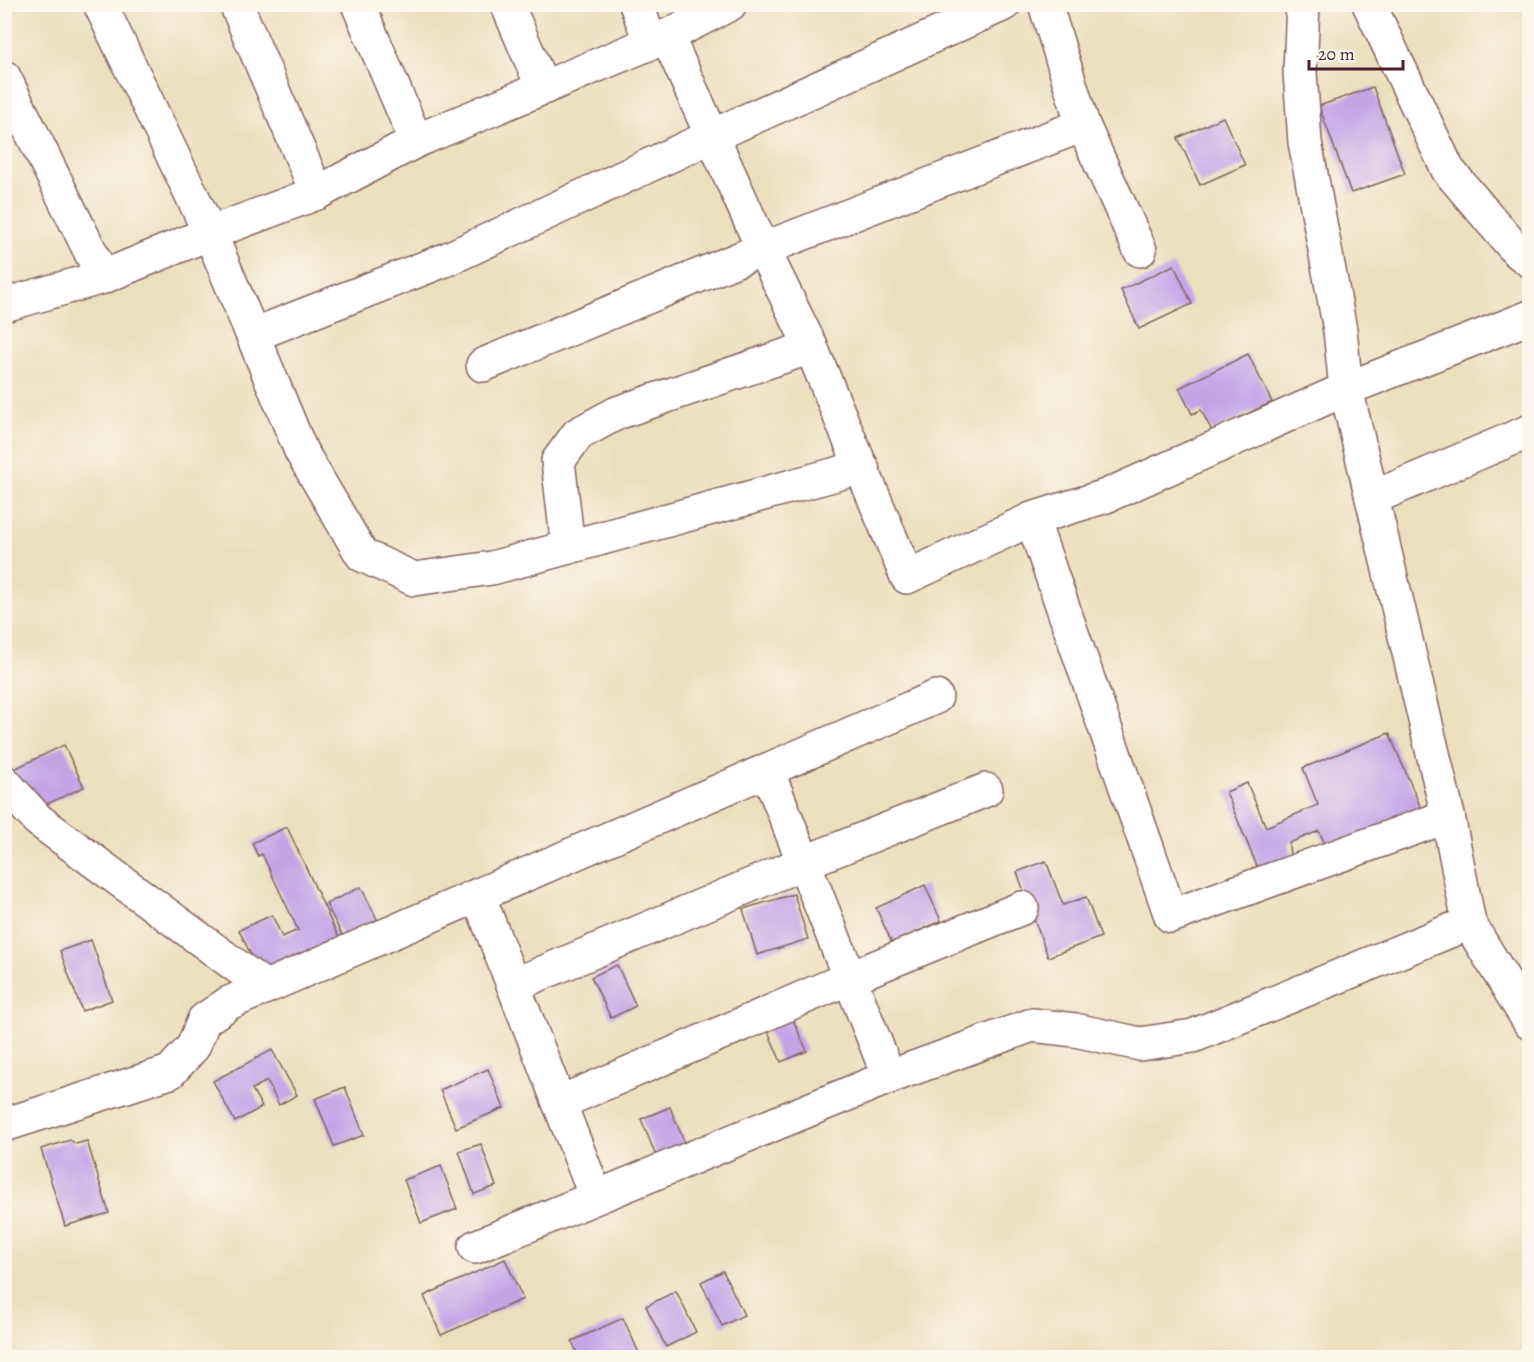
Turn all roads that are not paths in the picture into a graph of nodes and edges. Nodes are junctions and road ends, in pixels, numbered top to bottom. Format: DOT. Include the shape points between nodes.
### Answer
graph roads {
  1 [pos="100,4"];
  2 [pos="236,4"];
  3 [pos="358,4"];
  4 [pos="507,4"];
  5 [pos="636,4"];
  6 [pos="730,4"];
  7 [pos="1004,4"];
  8 [pos="1045,4"];
  9 [pos="1303,4"];
  10 [pos="1369,4"];
  11 [pos="659,39"];
  12 [pos="4,77"];
  13 [pos="543,88"];
  14 [pos="1083,125"];
  15 [pos="16,128"];
  16 [pos="712,136"];
  17 [pos="416,141"];
  18 [pos="317,193"];
  19 [pos="210,233"];
  20 [pos="764,249"];
  21 [pos="1140,250"];
  22 [pos="1530,261"];
  23 [pos="104,277"];
  24 [pos="4,305"];
  25 [pos="1530,317"];
  26 [pos="253,335"];
  27 [pos="811,347"];
  28 [pos="483,365"];
  29 [pos="1347,389"];
  30 [pos="1530,431"];
  31 [pos="862,467"];
  32 [pos="1372,498"];
  33 [pos="1032,519"];
  34 [pos="568,547"];
  35 [pos="936,697"];
  36 [pos="766,770"];
  37 [pos="4,782"];
  38 [pos="986,790"];
  39 [pos="1448,816"];
  40 [pos="803,863"];
  41 [pos="478,895"];
  42 [pos="1022,908"];
  43 [pos="1469,923"];
  44 [pos="849,978"];
  45 [pos="514,985"];
  46 [pos="265,987"];
  47 [pos="1529,1024"];
  48 [pos="889,1077"];
  49 [pos="559,1103"];
  50 [pos="4,1125"];
  51 [pos="596,1197"];
  52 [pos="475,1247"];
  1 -- 19 [label="street"];
  2 -- 18 [label="street"];
  3 -- 17 [label="street"];
  4 -- 13 [label="street"];
  5 -- 11 [label="street"];
  6 -- 11 [label="street"];
  7 -- 16 [label="street"];
  8 -- 14 [label="street"];
  9 -- 29 [label="street" via="1300,72 1305,142"];
  10 -- 22 [label="street" via="1448,170"];
  11 -- 13 [label="street"];
  11 -- 16 [label="street"];
  12 -- 15 [label="street"];
  13 -- 17 [label="street"];
  14 -- 20 [label="street"];
  14 -- 21 [label="street"];
  15 -- 23 [label="street"];
  16 -- 20 [label="street"];
  16 -- 26 [label="street" via="450,258"];
  17 -- 18 [label="street"];
  18 -- 19 [label="street"];
  19 -- 23 [label="street"];
  19 -- 26 [label="street"];
  20 -- 27 [label="street"];
  20 -- 28 [label="street"];
  23 -- 24 [label="street"];
  25 -- 29 [label="street"];
  26 -- 34 [label="street" via="301,451 362,555 414,579 492,568"];
  27 -- 31 [label="street"];
  27 -- 34 [label="street" via="617,413 578,434 558,460"];
  29 -- 32 [label="street"];
  29 -- 33 [label="street" via="1106,496"];
  30 -- 32 [label="street"];
  31 -- 33 [label="street" via="907,577"];
  31 -- 34 [label="street"];
  32 -- 39 [label="street"];
  33 -- 39 [label="street" via="1171,916"];
  35 -- 36 [label="street"];
  36 -- 40 [label="street"];
  36 -- 41 [label="street"];
  37 -- 46 [label="street" via="38,820"];
  38 -- 40 [label="street"];
  39 -- 43 [label="street"];
  40 -- 44 [label="street"];
  40 -- 45 [label="street"];
  41 -- 45 [label="street"];
  41 -- 46 [label="street"];
  42 -- 44 [label="street"];
  43 -- 47 [label="street"];
  43 -- 48 [label="street" via="1193,1036 1140,1044 1032,1025"];
  44 -- 48 [label="street"];
  44 -- 49 [label="street"];
  45 -- 49 [label="street"];
  46 -- 50 [label="street" via="229,1003 204,1020 193,1047 170,1072"];
  48 -- 51 [label="street"];
  49 -- 51 [label="street"];
  51 -- 52 [label="street"];
}
